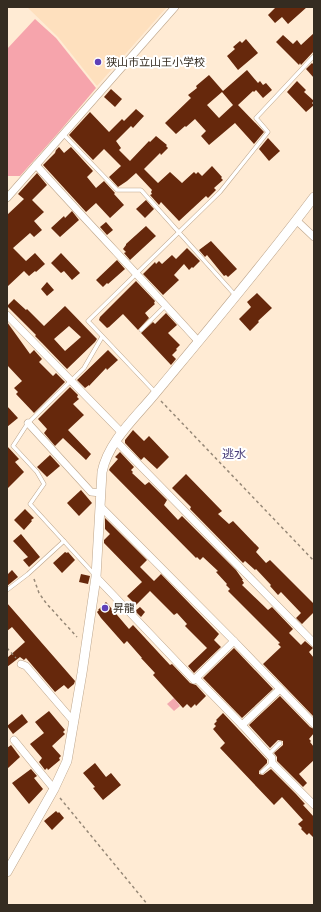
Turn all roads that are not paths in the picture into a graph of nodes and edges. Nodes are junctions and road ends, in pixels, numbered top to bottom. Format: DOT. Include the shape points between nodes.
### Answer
graph roads {
  1 [pos="175,7"];
  2 [pos="314,56"];
  3 [pos="63,134"];
  4 [pos="36,165"];
  5 [pos="314,197"];
  6 [pos="7,198"];
  7 [pos="296,220"];
  8 [pos="179,232"];
  9 [pos="314,237"];
  10 [pos="137,274"];
  11 [pos="235,295"];
  12 [pos="166,305"];
  13 [pos="7,315"];
  14 [pos="141,330"];
  15 [pos="102,337"];
  16 [pos="198,341"];
  17 [pos="71,382"];
  18 [pos="155,394"];
  19 [pos="28,423"];
  20 [pos="122,433"];
  21 [pos="116,441"];
  22 [pos="101,493"];
  23 [pos="100,506"];
  24 [pos="64,541"];
  25 [pos="96,577"];
  26 [pos="7,590"];
  27 [pos="234,641"];
  28 [pos="314,643"];
  29 [pos="21,664"];
  30 [pos="196,678"];
  31 [pos="280,689"];
  32 [pos="74,722"];
  33 [pos="314,724"];
  34 [pos="242,725"];
  35 [pos="14,740"];
  36 [pos="280,743"];
  37 [pos="268,754"];
  38 [pos="272,763"];
  39 [pos="262,772"];
  40 [pos="54,790"];
  41 [pos="314,805"];
  42 [pos="7,872"];
  1 -- 3 [label="street"];
  2 -- 8 [label="lane" via="256,118 268,132 220,192"];
  3 -- 4 [label="street"];
  3 -- 8 [label="lane" via="117,190 141,190"];
  4 -- 6 [label="street"];
  4 -- 10 [label="street"];
  5 -- 7 [label="street"];
  7 -- 9 [label="street"];
  7 -- 11 [label="street"];
  8 -- 10 [label="lane"];
  8 -- 11 [label="lane"];
  10 -- 12 [label="street"];
  10 -- 15 [label="lane" via="88,321"];
  11 -- 16 [label="street"];
  12 -- 14 [label="lane"];
  12 -- 16 [label="street"];
  13 -- 17 [label="street"];
  15 -- 17 [label="lane" via="84,368"];
  15 -- 18 [label="lane"];
  16 -- 18 [label="street"];
  17 -- 19 [label="lane"];
  17 -- 20 [label="street"];
  18 -- 20 [label="street"];
  19 -- 22 [label="street" via="91,492"];
  19 -- 24 [label="lane" via="13,446 37,472 44,484 30,504"];
  20 -- 21 [label="street"];
  21 -- 22 [label="street" via="103,466"];
  21 -- 28 [label="street"];
  22 -- 23 [label="street"];
  23 -- 25 [label="street"];
  23 -- 27 [label="street"];
  24 -- 25 [label="lane"];
  24 -- 26 [label="lane"];
  25 -- 30 [label="street" via="194,680"];
  25 -- 32 [label="street"];
  27 -- 30 [label="street"];
  27 -- 31 [label="street"];
  29 -- 32 [label="street" via="26,666"];
  30 -- 34 [label="street"];
  31 -- 33 [label="street"];
  31 -- 34 [label="street"];
  32 -- 40 [label="street" via="67,761"];
  34 -- 37 [label="street"];
  35 -- 40 [label="street"];
  36 -- 37 [label="lane"];
  37 -- 38 [label="street" via="272,758"];
  38 -- 39 [label="lane"];
  38 -- 41 [label="street"];
  40 -- 42 [label="street"];
}
